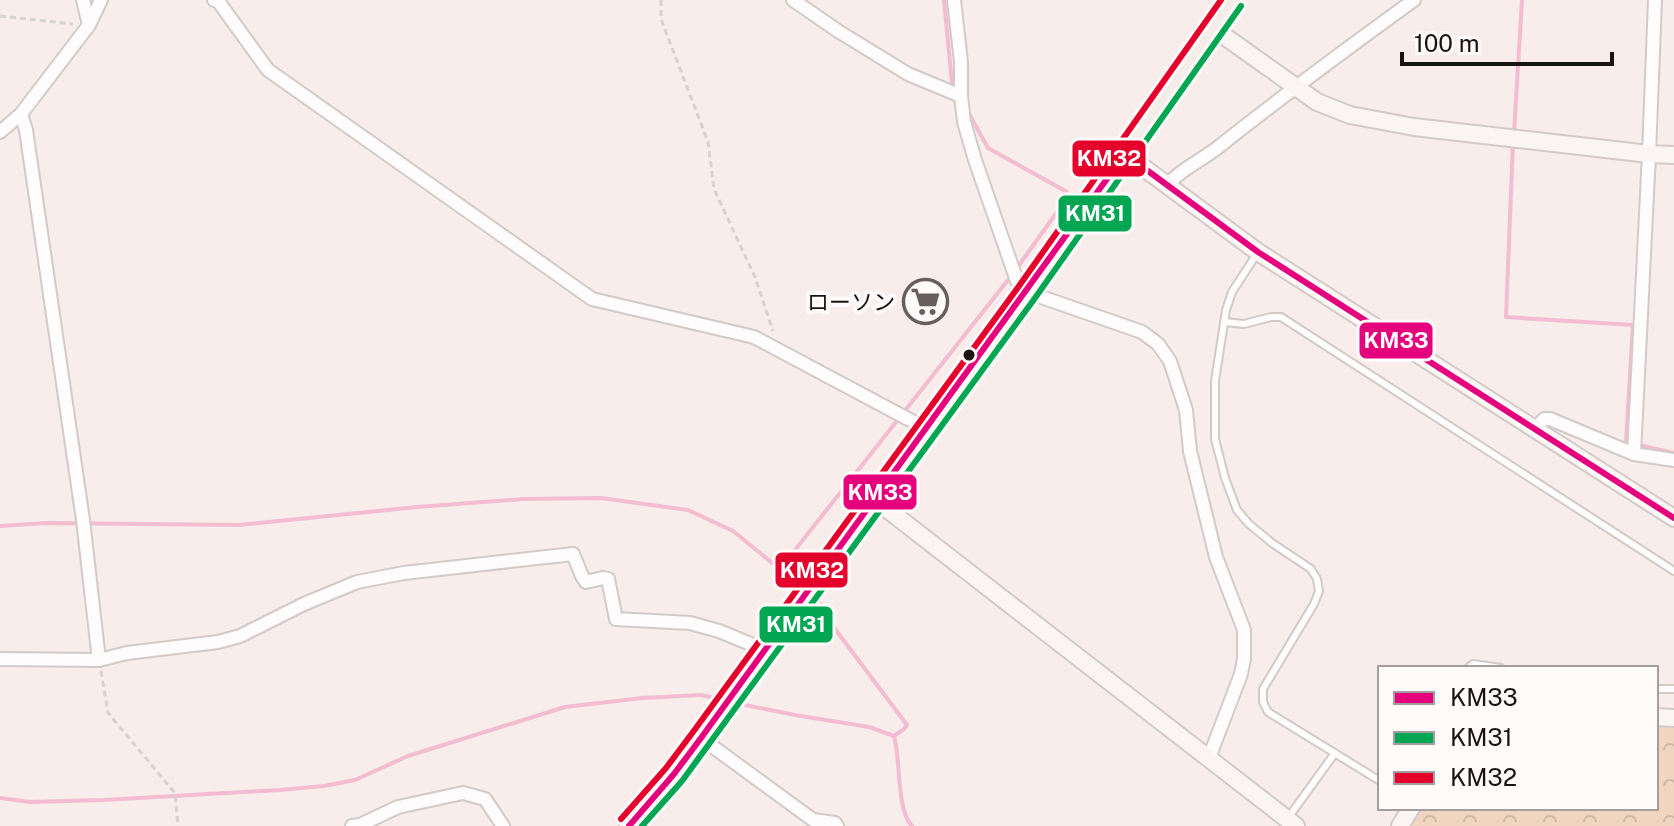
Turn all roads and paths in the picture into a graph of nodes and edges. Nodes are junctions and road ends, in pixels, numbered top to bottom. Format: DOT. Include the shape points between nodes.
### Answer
graph roads {
  1 [pos="83,0"];
  2 [pos="101,0"];
  3 [pos="214,0"];
  4 [pos="661,0"];
  5 [pos="793,0"];
  6 [pos="954,0"];
  7 [pos="1233,0"];
  8 [pos="1414,0"];
  9 [pos="1655,0"];
  10 [pos="0,16"];
  11 [pos="89,25"];
  12 [pos="1213,28"];
  13 [pos="1296,86"];
  14 [pos="961,96"];
  15 [pos="21,114"];
  16 [pos="0,132"];
  17 [pos="1125,154"];
  18 [pos="1649,154"];
  19 [pos="1674,155"];
  20 [pos="1167,185"];
  21 [pos="1258,252"];
  22 [pos="1027,292"];
  23 [pos="1224,322"];
  24 [pos="779,351"];
  25 [pos="917,424"];
  26 [pos="1535,429"];
  27 [pos="1634,454"];
  28 [pos="1674,460"];
  29 [pos="874,499"];
  30 [pos="1674,518"];
  31 [pos="1674,571"];
  32 [pos="765,650"];
  33 [pos="0,659"];
  34 [pos="99,660"];
  35 [pos="701,738"];
  36 [pos="1335,753"];
  37 [pos="1209,758"];
  38 [pos="1378,780"];
  39 [pos="1292,823"];
  40 [pos="178,826"];
  41 [pos="352,826"];
  42 [pos="503,826"];
  43 [pos="629,826"];
  44 [pos="837,826"];
  1 -- 11 [label="street"];
  2 -- 11 [label="street"];
  3 -- 24 [label="street" via="268,70 592,299 754,337"];
  4 -- 24 [label="path" via="661,19 708,142 714,189 755,277"];
  5 -- 14 [label="street" via="897,68"];
  6 -- 14 [label="street"];
  7 -- 12 [label="main road"];
  8 -- 13 [label="street"];
  9 -- 18 [label="street"];
  10 -- 11 [label="path"];
  11 -- 15 [label="street"];
  12 -- 13 [label="street"];
  12 -- 17 [label="main road"];
  13 -- 18 [label="street" via="1317,102 1350,115"];
  13 -- 20 [label="street"];
  14 -- 22 [label="street" via="975,160 1017,281"];
  15 -- 16 [label="street"];
  15 -- 34 [label="street"];
  17 -- 20 [label="street"];
  17 -- 22 [label="main road"];
  18 -- 19 [label="street"];
  18 -- 27 [label="street"];
  20 -- 21 [label="street"];
  21 -- 23 [label="lane" via="1232,292"];
  21 -- 26 [label="street"];
  22 -- 25 [label="main road"];
  22 -- 37 [label="street" via="1142,332 1170,361 1186,410 1190,451 1216,557 1244,630 1241,674"];
  23 -- 31 [label="lane" via="1281,317"];
  23 -- 36 [label="lane" via="1214,408 1225,478 1237,510 1311,569 1319,591 1263,689 1263,702 1268,712"];
  24 -- 25 [label="street"];
  25 -- 29 [label="main road"];
  26 -- 27 [label="street" via="1550,419"];
  26 -- 30 [label="street"];
  27 -- 28 [label="street"];
  29 -- 32 [label="main road"];
  29 -- 37 [label="street"];
  32 -- 34 [label="street" via="690,623 616,619 608,579 586,582 573,554 357,582 240,636"];
  32 -- 35 [label="main road"];
  33 -- 34 [label="street"];
  34 -- 40 [label="path" via="108,713 175,793"];
  35 -- 43 [label="main road"];
  35 -- 44 [label="street" via="813,820"];
  36 -- 38 [label="lane"];
  36 -- 39 [label="lane"];
  37 -- 39 [label="street"];
  41 -- 42 [label="street" via="398,807 463,793 485,799"];
}
